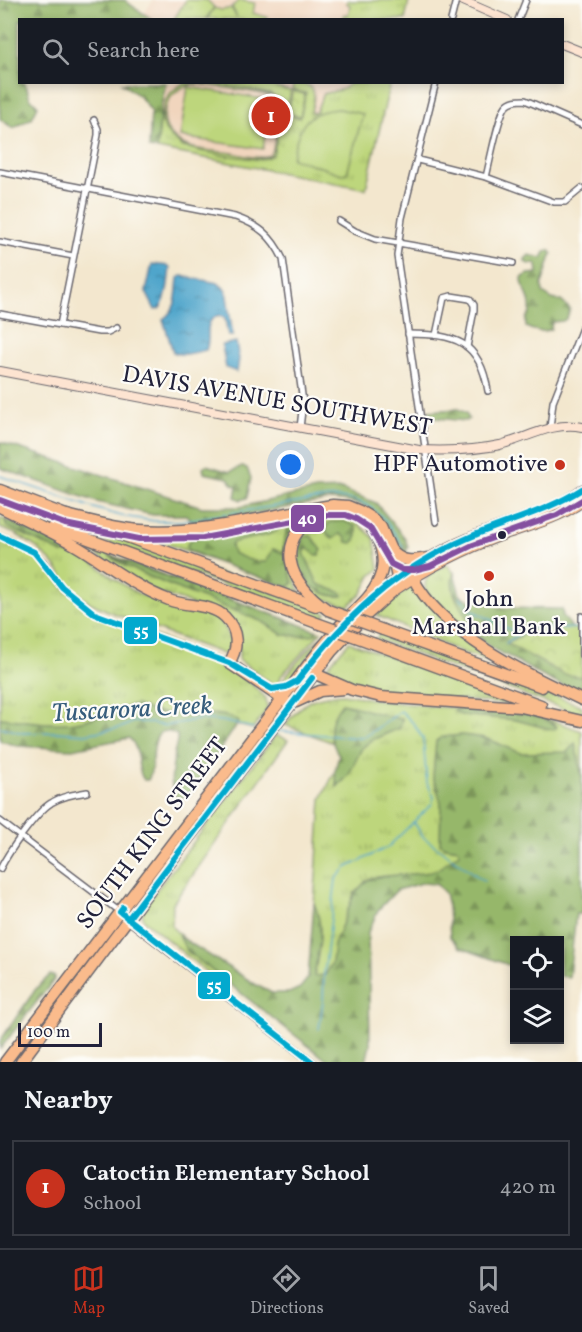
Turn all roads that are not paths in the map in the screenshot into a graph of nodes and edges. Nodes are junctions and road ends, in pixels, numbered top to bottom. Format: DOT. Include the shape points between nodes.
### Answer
graph roads {
  1 [pos="456,0"];
  2 [pos="461,0"];
  3 [pos="526,0"];
  4 [pos="452,18"];
  5 [pos="502,18"];
  6 [pos="519,18"];
  7 [pos="564,45"];
  8 [pos="582,52"];
  9 [pos="436,84"];
  10 [pos="94,120"];
  11 [pos="582,125"];
  12 [pos="417,160"];
  13 [pos="0,172"];
  14 [pos="486,177"];
  15 [pos="582,188"];
  16 [pos="87,189"];
  17 [pos="339,221"];
  18 [pos="0,242"];
  19 [pos="398,243"];
  20 [pos="73,256"];
  21 [pos="513,263"];
  22 [pos="0,314"];
  23 [pos="60,325"];
  24 [pos="116,328"];
  25 [pos="582,328"];
  26 [pos="408,334"];
  27 [pos="436,335"];
  28 [pos="467,347"];
  29 [pos="0,371"];
  30 [pos="488,391"];
  31 [pos="582,427"];
  32 [pos="300,428"];
  33 [pos="550,428"];
  34 [pos="425,450"];
  35 [pos="582,489"];
  36 [pos="0,490"];
  37 [pos="582,502"];
  38 [pos="0,507"];
  39 [pos="67,515"];
  40 [pos="436,522"];
  41 [pos="0,536"];
  42 [pos="391,550"];
  43 [pos="427,558"];
  44 [pos="397,578"];
  45 [pos="413,578"];
  46 [pos="392,593"];
  47 [pos="365,601"];
  48 [pos="328,610"];
  49 [pos="582,616"];
  50 [pos="581,624"];
  51 [pos="581,634"];
  52 [pos="317,653"];
  53 [pos="582,655"];
  54 [pos="229,663"];
  55 [pos="316,672"];
  56 [pos="297,681"];
  57 [pos="264,686"];
  58 [pos="352,690"];
  59 [pos="582,701"];
  60 [pos="287,702"];
  61 [pos="270,721"];
  62 [pos="582,721"];
  63 [pos="87,792"];
  64 [pos="0,821"];
  65 [pos="21,837"];
  66 [pos="0,869"];
  67 [pos="124,916"];
  68 [pos="5,1062"];
  69 [pos="21,1062"];
  70 [pos="312,1062"];
  1 -- 4 [label="street"];
  2 -- 5 [label="street"];
  3 -- 6 [label="street"];
  7 -- 8 [label="street"];
  9 -- 12 [label="street"];
  10 -- 16 [label="street" via="98,135"];
  11 -- 14 [label="street" via="525,100 510,103 503,113"];
  12 -- 14 [label="street"];
  12 -- 19 [label="street"];
  13 -- 16 [label="street"];
  14 -- 15 [label="street" via="554,202 565,202"];
  16 -- 20 [label="street"];
  16 -- 32 [label="street" via="235,217 253,223 269,237 283,259 303,402"];
  17 -- 19 [label="street" via="365,236"];
  18 -- 20 [label="street"];
  19 -- 21 [label="street"];
  19 -- 26 [label="street"];
  20 -- 23 [label="street"];
  22 -- 23 [label="street"];
  23 -- 24 [label="street" via="99,332"];
  25 -- 33 [label="street" via="553,402"];
  26 -- 27 [label="street"];
  26 -- 34 [label="street"];
  27 -- 28 [label="street"];
  27 -- 28 [label="street" via="444,298 470,299 474,310"];
  28 -- 30 [label="street" via="482,365"];
  29 -- 32 [label="street, DAVIS AVENUE SOUTHWEST"];
  31 -- 33 [label="street, DAVIS AVENUE SOUTHWEST"];
  32 -- 34 [label="street, DAVIS AVENUE SOUTHWEST"];
  33 -- 34 [label="street, DAVIS AVENUE SOUTHWEST" via="488,447"];
  34 -- 40 [label="street"];
  35 -- 43 [label="main road, SOUTH KING STREET" via="554,507 470,537"];
  36 -- 39 [label="highway"];
  37 -- 45 [label="main road, SOUTH KING STREET" via="555,517 453,556"];
  38 -- 54 [label="highway" via="58,536 148,591 217,611 230,623 236,640 236,651"];
  38 -- 62 [label="highway, bridge"];
  39 -- 42 [label="highway" via="126,528 172,531 225,526 339,505 352,507 373,519"];
  39 -- 48 [label="highway"];
  41 -- 54 [label="street" via="33,552 62,587 95,614"];
  42 -- 43 [label="highway" via="405,561"];
  42 -- 44 [label="highway"];
  43 -- 44 [label="main road, SOUTH KING STREET"];
  44 -- 46 [label="highway"];
  44 -- 47 [label="main road, SOUTH KING STREET"];
  45 -- 46 [label="main road, SOUTH KING STREET"];
  45 -- 59 [label="highway" via="430,604 463,633 539,680"];
  46 -- 55 [label="highway, SOUTH KING STREET" via="348,633"];
  47 -- 48 [label="highway" via="382,572 377,537 357,517 324,514 301,529 294,541 291,561 300,586"];
  47 -- 52 [label="highway, SOUTH KING STREET"];
  48 -- 59 [label="highway, bridge"];
  49 -- 50 [label="street"];
  50 -- 51 [label="street"];
  51 -- 53 [label="street"];
  52 -- 55 [label="highway"];
  52 -- 56 [label="highway, SOUTH KING STREET"];
  54 -- 57 [label="highway"];
  55 -- 58 [label="highway"];
  55 -- 60 [label="highway, SOUTH KING STREET"];
  56 -- 57 [label="highway" via="281,689"];
  56 -- 60 [label="highway, SOUTH KING STREET"];
  57 -- 60 [label="highway"];
  57 -- 61 [label="highway" via="270,701"];
  58 -- 60 [label="highway" via="320,691"];
  58 -- 62 [label="highway" via="400,700 521,707"];
  60 -- 61 [label="highway, SOUTH KING STREET"];
  61 -- 67 [label="highway, SOUTH KING STREET" via="256,733"];
  61 -- 67 [label="highway, SOUTH KING STREET" via="268,735"];
  63 -- 65 [label="street" via="48,805"];
  64 -- 65 [label="street"];
  65 -- 66 [label="street"];
  65 -- 67 [label="street"];
  67 -- 68 [label="highway, SOUTH KING STREET"];
  67 -- 69 [label="highway, SOUTH KING STREET"];
  67 -- 70 [label="street"];
}
